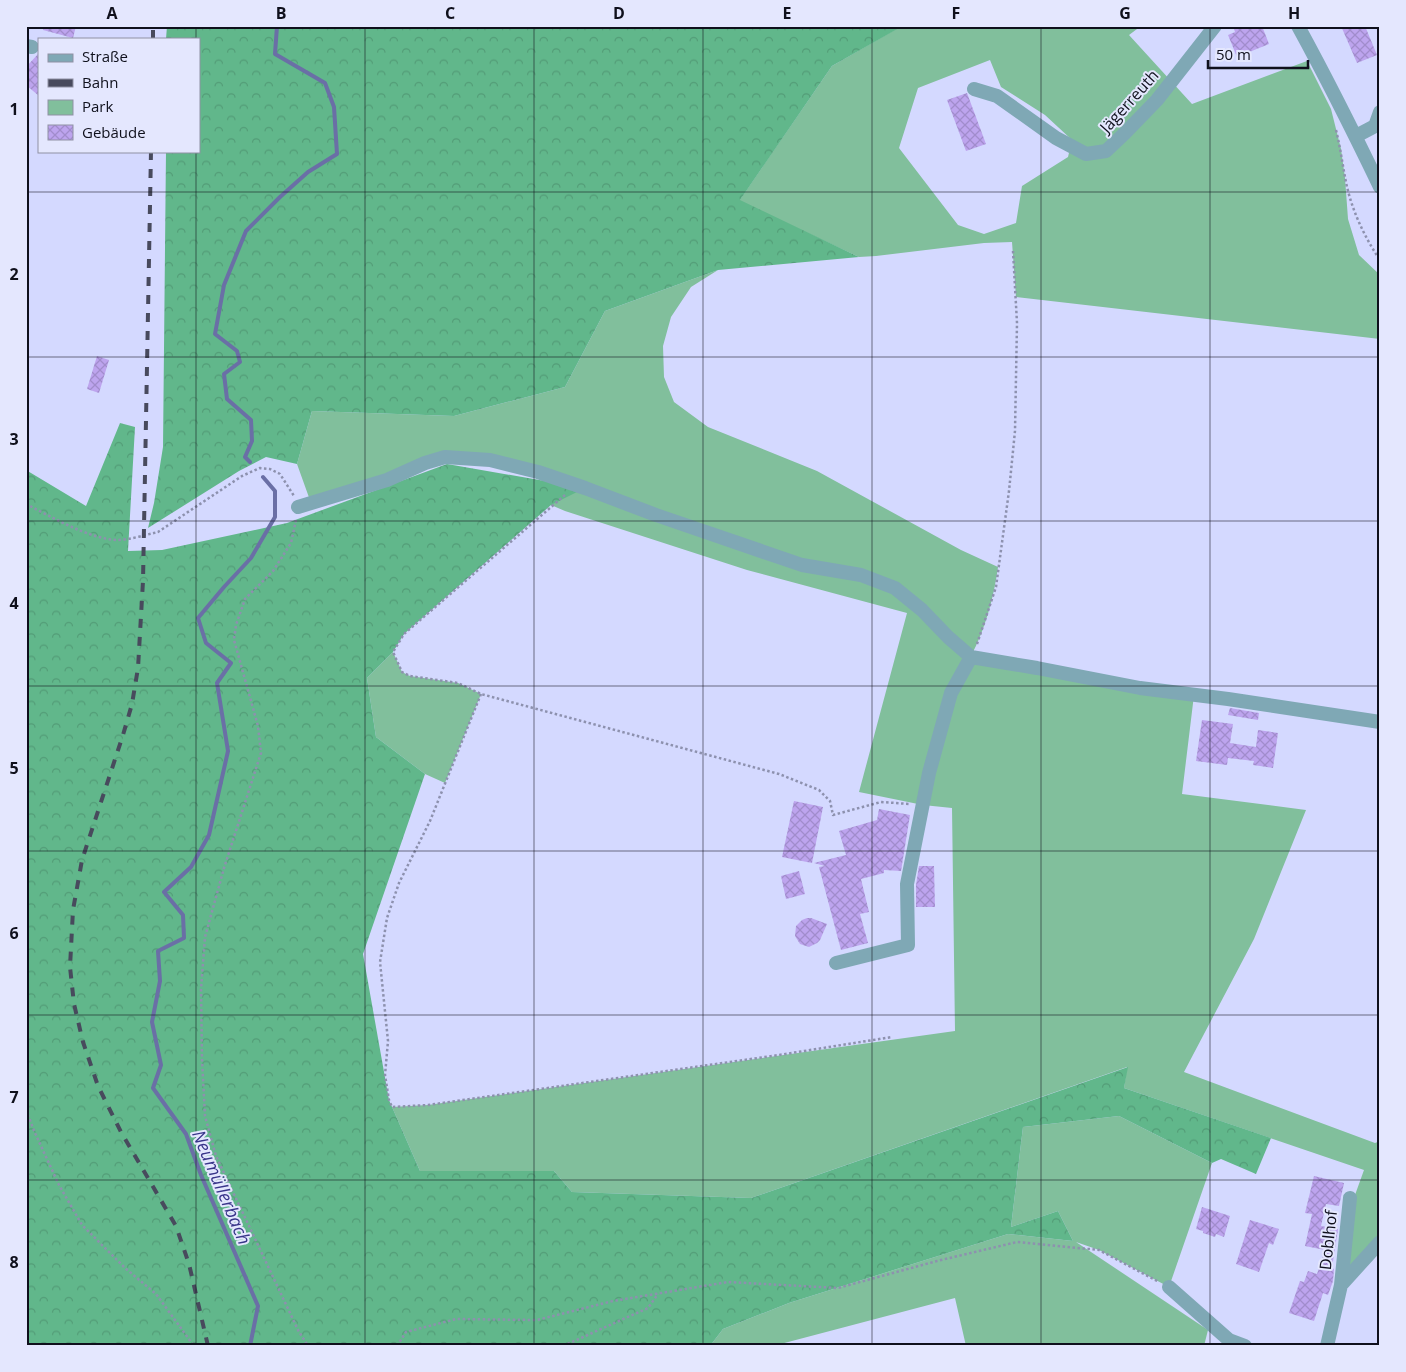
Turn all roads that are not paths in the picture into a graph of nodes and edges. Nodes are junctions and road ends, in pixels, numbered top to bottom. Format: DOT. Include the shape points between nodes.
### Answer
graph roads {
  1 [pos="1215,26"];
  2 [pos="1298,26"];
  3 [pos="974,89"];
  4 [pos="1380,112"];
  5 [pos="1356,136"];
  6 [pos="1380,187"];
  7 [pos="298,508"];
  8 [pos="971,657"];
  9 [pos="1380,722"];
  10 [pos="836,963"];
  11 [pos="1350,1198"];
  12 [pos="1380,1242"];
  13 [pos="1341,1284"];
  14 [pos="1169,1287"];
  15 [pos="1246,1346"];
  16 [pos="1327,1346"];
  1 -- 3 [label="street, Jägerreuth" via="1157,100 1106,151 1086,154 1056,138 996,96"];
  2 -- 5 [label="street"];
  4 -- 5 [label="street" via="1375,126"];
  5 -- 6 [label="street"];
  7 -- 8 [label="street" via="387,480 445,457 490,460 538,472 802,565 860,575 895,588"];
  8 -- 9 [label="street" via="1140,688"];
  8 -- 10 [label="street" via="951,693 929,773 906,884 908,945"];
  11 -- 13 [label="street, Doblhof"];
  12 -- 13 [label="street, Doblhof"];
  13 -- 16 [label="street, Doblhof"];
  14 -- 15 [label="street" via="1229,1340"];
}
